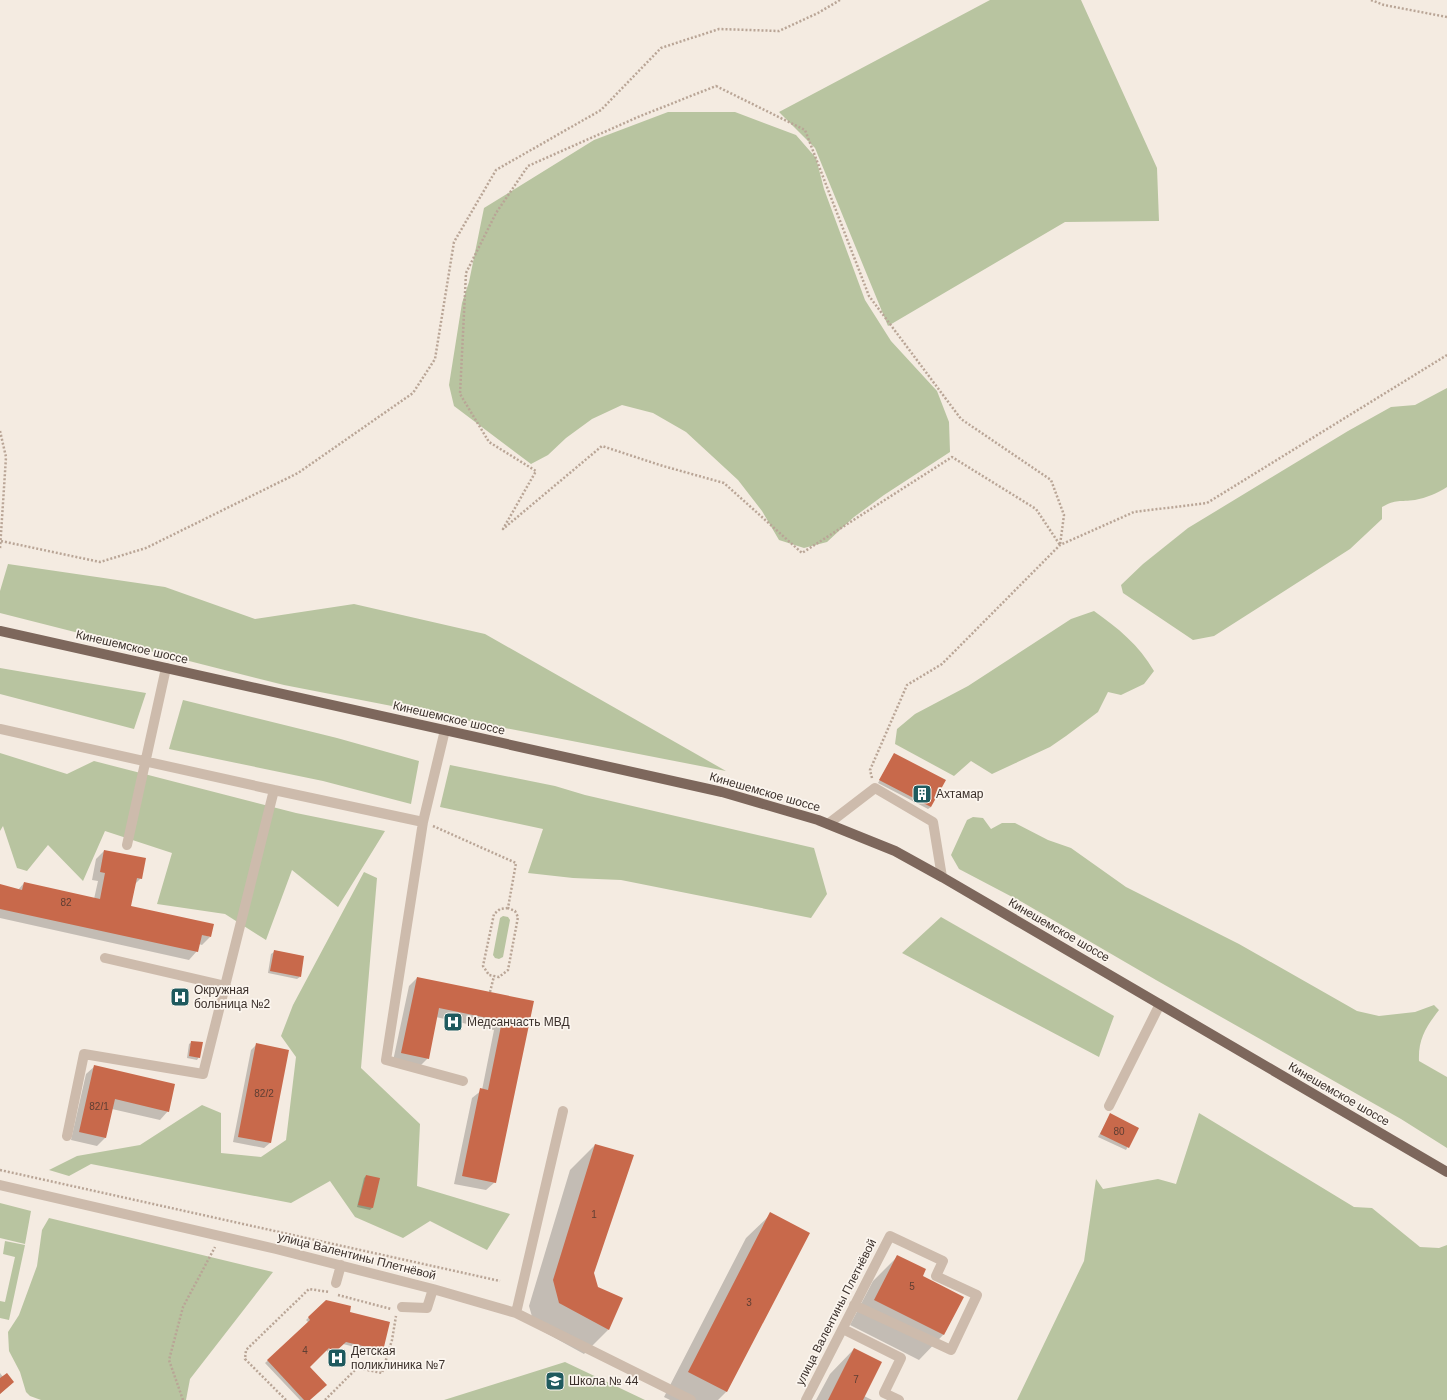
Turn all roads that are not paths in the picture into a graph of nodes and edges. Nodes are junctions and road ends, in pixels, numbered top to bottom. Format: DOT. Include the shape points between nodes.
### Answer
graph roads {
  1 [pos="0,631"];
  2 [pos="166,668"];
  3 [pos="0,729"];
  4 [pos="445,730"];
  5 [pos="145,762"];
  6 [pos="274,790"];
  7 [pos="423,822"];
  8 [pos="828,824"];
  9 [pos="127,845"];
  10 [pos="942,877"];
  11 [pos="105,958"];
  12 [pos="226,986"];
  13 [pos="1160,1004"];
  14 [pos="463,1081"];
  15 [pos="1109,1106"];
  16 [pos="563,1111"];
  17 [pos="67,1136"];
  18 [pos="1447,1172"];
  19 [pos="0,1185"];
  20 [pos="342,1265"];
  21 [pos="336,1283"];
  22 [pos="433,1288"];
  23 [pos="854,1305"];
  24 [pos="402,1307"];
  25 [pos="516,1313"];
  26 [pos="843,1329"];
  27 [pos="691,1400"];
  28 [pos="806,1400"];
  29 [pos="898,1400"];
  1 -- 2 [label="main road, Кинешемское шоссе"];
  2 -- 4 [label="main road, Кинешемское шоссе"];
  2 -- 5 [label="street"];
  3 -- 5 [label="street"];
  4 -- 7 [label="street"];
  4 -- 8 [label="main road, Кинешемское шоссе" via="722,792"];
  5 -- 6 [label="street"];
  5 -- 9 [label="street"];
  6 -- 7 [label="street"];
  6 -- 12 [label="street"];
  7 -- 14 [label="street" via="386,1060"];
  8 -- 10 [label="main road, Кинешемское шоссе" via="895,851"];
  8 -- 10 [label="street" via="875,788 933,822"];
  10 -- 13 [label="main road, Кинешемское шоссе"];
  11 -- 12 [label="street"];
  12 -- 17 [label="street" via="203,1074 84,1054"];
  13 -- 15 [label="street"];
  13 -- 18 [label="main road, Кинешемское шоссе"];
  16 -- 25 [label="street"];
  19 -- 20 [label="street, улица Валентины Плетнёвой"];
  20 -- 21 [label="street"];
  20 -- 22 [label="street, улица Валентины Плетнёвой"];
  22 -- 24 [label="street" via="427,1308"];
  22 -- 25 [label="street, улица Валентины Плетнёвой"];
  23 -- 23 [label="street, улица Валентины Плетнёвой" via="890,1236 943,1261 936,1276 977,1294 951,1350"];
  23 -- 26 [label="street, улица Валентины Плетнёвой"];
  25 -- 27 [label="street, улица Валентины Плетнёвой"];
  26 -- 28 [label="street, улица Валентины Плетнёвой"];
  26 -- 29 [label="street" via="901,1358 884,1393"];
}
